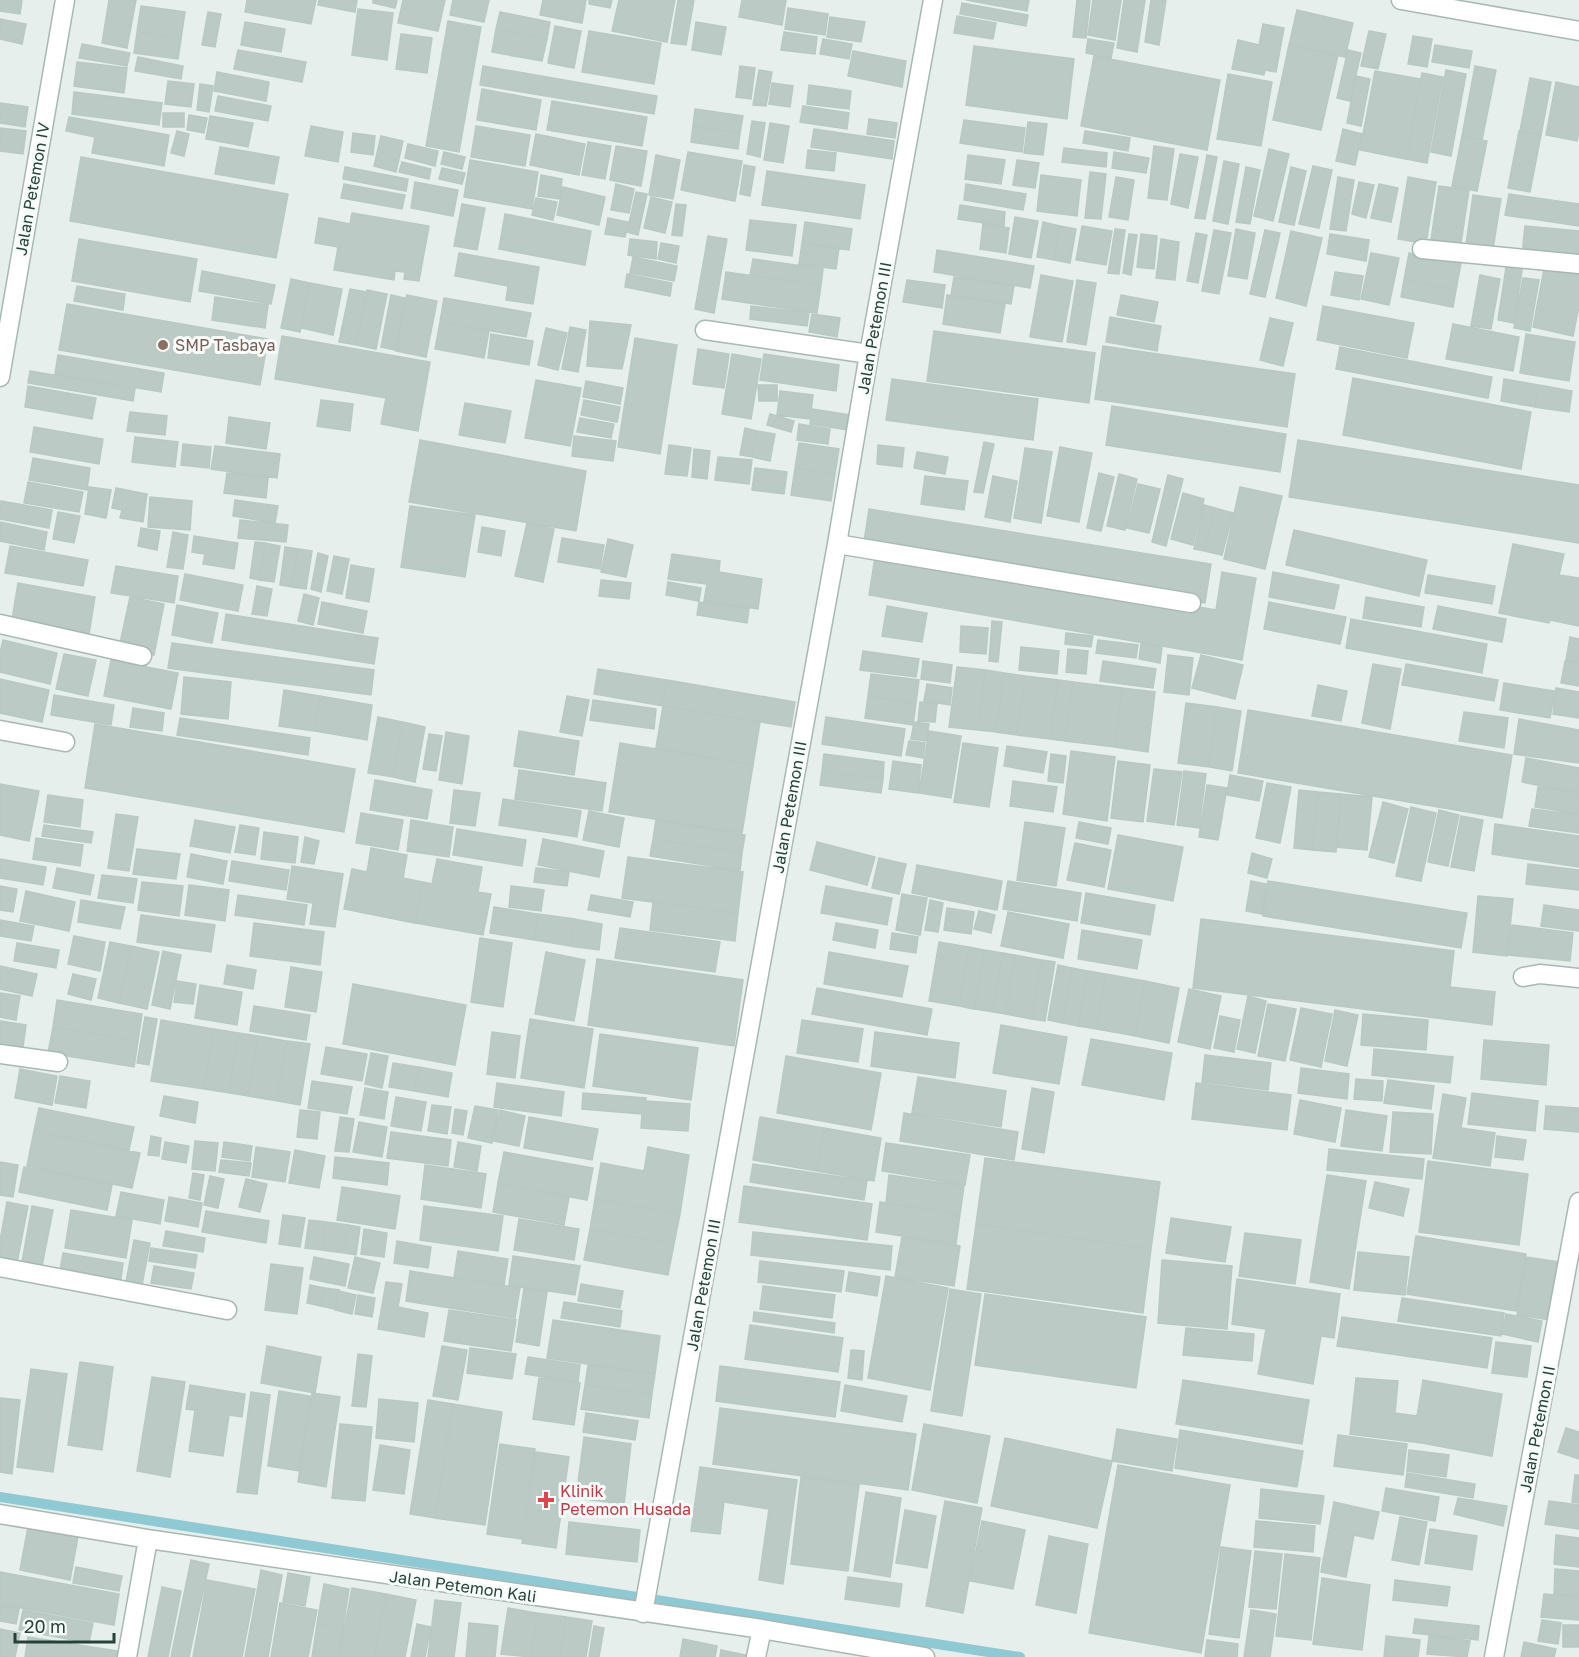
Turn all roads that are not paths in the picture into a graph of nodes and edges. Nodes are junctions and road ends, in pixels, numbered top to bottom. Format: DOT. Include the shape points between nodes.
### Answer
graph roads {
  1 [pos="65,0"];
  2 [pos="933,0"];
  3 [pos="1401,0"];
  4 [pos="1579,31"];
  5 [pos="1422,249"];
  6 [pos="1579,264"];
  7 [pos="705,330"];
  8 [pos="869,354"];
  9 [pos="0,377"];
  10 [pos="837,544"];
  11 [pos="1191,603"];
  12 [pos="0,624"];
  13 [pos="142,656"];
  14 [pos="0,730"];
  15 [pos="65,742"];
  16 [pos="1523,977"];
  17 [pos="1579,978"];
  18 [pos="0,1054"];
  19 [pos="58,1062"];
  20 [pos="1579,1202"];
  21 [pos="0,1267"];
  22 [pos="227,1310"];
  23 [pos="0,1514"];
  24 [pos="148,1539"];
  25 [pos="645,1600"];
  26 [pos="762,1629"];
  27 [pos="127,1657"];
  28 [pos="756,1657"];
  29 [pos="926,1657"];
  30 [pos="1494,1657"];
  1 -- 9 [label="street, Jalan Petemon IV"];
  2 -- 8 [label="street, Jalan Petemon III"];
  3 -- 4 [label="street"];
  5 -- 6 [label="street"];
  7 -- 8 [label="street"];
  8 -- 10 [label="street, Jalan Petemon III"];
  10 -- 11 [label="street"];
  10 -- 25 [label="street, Jalan Petemon III"];
  12 -- 13 [label="street"];
  14 -- 15 [label="street"];
  16 -- 17 [label="street" via="1540,974"];
  18 -- 19 [label="street"];
  20 -- 30 [label="street, Jalan Petemon II"];
  21 -- 22 [label="street"];
  23 -- 24 [label="street, Jalan Petemon Kali"];
  24 -- 25 [label="street, Jalan Petemon Kali"];
  24 -- 27 [label="street"];
  25 -- 26 [label="street, Jalan Petemon Kali"];
  26 -- 28 [label="street"];
  26 -- 29 [label="street, Jalan Petemon Kali"];
}
